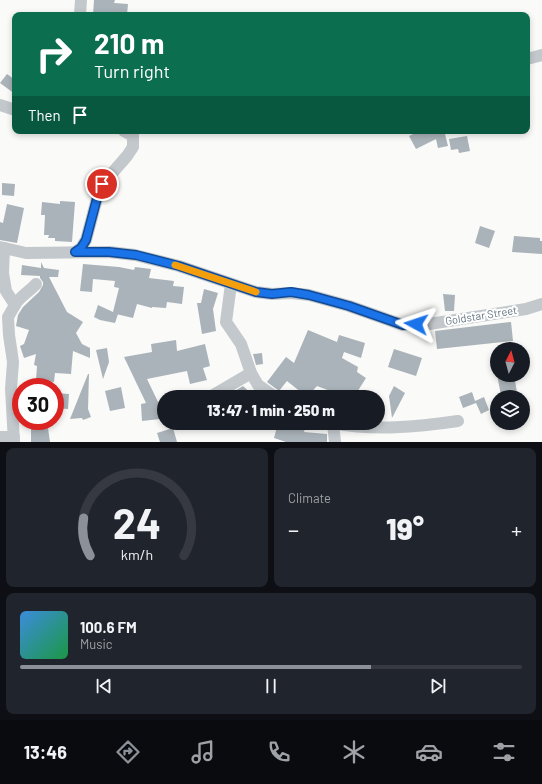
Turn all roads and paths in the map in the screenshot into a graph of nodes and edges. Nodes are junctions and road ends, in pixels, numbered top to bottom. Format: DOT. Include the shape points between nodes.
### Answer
graph roads {
  1 [pos="81,0"];
  2 [pos="80,12"];
  3 [pos="542,55"];
  4 [pos="530,58"];
  5 [pos="0,105"];
  6 [pos="12,109"];
  7 [pos="129,134"];
  8 [pos="2,248"];
  9 [pos="75,252"];
  10 [pos="36,284"];
  11 [pos="231,284"];
  12 [pos="542,304"];
  13 [pos="14,305"];
  14 [pos="251,372"];
  15 [pos="6,388"];
  16 [pos="221,390"];
  17 [pos="265,390"];
  18 [pos="458,422"];
  19 [pos="385,427"];
  20 [pos="334,430"];
  21 [pos="0,437"];
  22 [pos="14,439"];
  23 [pos="335,442"];
  1 -- 2 [label="street"];
  3 -- 4 [label="street"];
  5 -- 6 [label="street"];
  7 -- 9 [label="street" via="133,136 133,147 100,187 86,240"];
  8 -- 9 [label="street, Goldstar Street" via="26,254"];
  8 -- 13 [label="street" via="6,291"];
  9 -- 11 [label="street, Goldstar Street" via="136,255 179,266"];
  10 -- 13 [label="street"];
  11 -- 12 [label="street, Goldstar Street" via="256,292 309,295 403,325 428,324 526,309"];
  11 -- 14 [label="street" via="226,322 241,344"];
  13 -- 15 [label="street" via="8,316 13,362"];
  14 -- 16 [label="street"];
  14 -- 17 [label="street" via="258,385"];
  15 -- 22 [label="street"];
  18 -- 19 [label="street"];
  20 -- 23 [label="street"];
  21 -- 22 [label="street"];
}
